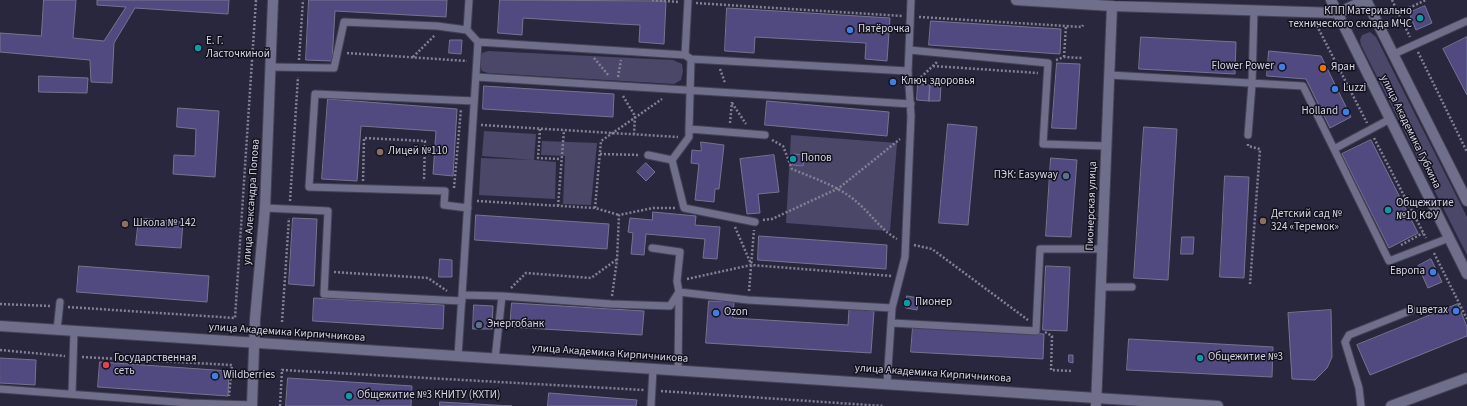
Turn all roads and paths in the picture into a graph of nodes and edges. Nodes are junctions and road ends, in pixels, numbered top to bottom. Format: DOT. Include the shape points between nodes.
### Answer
graph roads {
  1 [pos="256,0"];
  2 [pos="273,0"];
  3 [pos="303,0"];
  4 [pos="469,0"];
  5 [pos="652,0"];
  6 [pos="911,0"];
  7 [pos="1016,0"];
  8 [pos="1331,0"];
  9 [pos="1366,0"];
  10 [pos="1392,0"];
  11 [pos="1426,0"];
  12 [pos="688,1"];
  13 [pos="1090,2"];
  14 [pos="1112,6"];
  15 [pos="1254,10"];
  16 [pos="1310,12"];
  17 [pos="1338,13"];
  18 [pos="1398,13"];
  19 [pos="911,17"];
  20 [pos="1467,21"];
  21 [pos="1083,24"];
  22 [pos="437,26"];
  23 [pos="1066,26"];
  24 [pos="467,30"];
  25 [pos="478,42"];
  26 [pos="1414,44"];
  27 [pos="585,48"];
  28 [pos="909,50"];
  29 [pos="622,51"];
  30 [pos="338,52"];
  31 [pos="945,53"];
  32 [pos="1394,54"];
  33 [pos="688,57"];
  34 [pos="1064,57"];
  35 [pos="412,58"];
  36 [pos="1082,58"];
  37 [pos="477,62"];
  38 [pos="1048,63"];
  39 [pos="933,66"];
  40 [pos="270,67"];
  41 [pos="299,67"];
  42 [pos="908,71"];
  43 [pos="1048,74"];
  44 [pos="1109,75"];
  45 [pos="476,77"];
  46 [pos="1252,84"];
  47 [pos="617,85"];
  48 [pos="909,86"];
  49 [pos="677,89"];
  50 [pos="690,89"];
  51 [pos="461,100"];
  52 [pos="474,101"];
  53 [pos="732,102"];
  54 [pos="911,104"];
  55 [pos="635,116"];
  56 [pos="1390,119"];
  57 [pos="473,125"];
  58 [pos="540,129"];
  59 [pos="689,129"];
  60 [pos="564,130"];
  61 [pos="1370,130"];
  62 [pos="910,131"];
  63 [pos="730,132"];
  64 [pos="612,133"];
  65 [pos="634,134"];
  66 [pos="765,135"];
  67 [pos="1248,135"];
  68 [pos="688,137"];
  69 [pos="1107,146"];
  70 [pos="1334,149"];
  71 [pos="1467,152"];
  72 [pos="600,154"];
  73 [pos="648,155"];
  74 [pos="561,160"];
  75 [pos="672,160"];
  76 [pos="363,188"];
  77 [pos="839,188"];
  78 [pos="423,190"];
  79 [pos="445,191"];
  80 [pos="1467,200"];
  81 [pos="468,204"];
  82 [pos="558,206"];
  83 [pos="265,208"];
  84 [pos="595,208"];
  85 [pos="684,208"];
  86 [pos="290,210"];
  87 [pos="619,215"];
  88 [pos="731,217"];
  89 [pos="755,222"];
  90 [pos="1423,234"];
  91 [pos="1449,238"];
  92 [pos="905,243"];
  93 [pos="1429,245"];
  94 [pos="652,248"];
  95 [pos="1103,249"];
  96 [pos="1385,253"];
  97 [pos="616,260"];
  98 [pos="751,265"];
  99 [pos="325,272"];
  100 [pos="1467,274"];
  101 [pos="900,277"];
  102 [pos="677,281"];
  103 [pos="1250,284"];
  104 [pos="1101,286"];
  105 [pos="1132,287"];
  106 [pos="680,292"];
  107 [pos="502,296"];
  108 [pos="462,298"];
  109 [pos="748,300"];
  110 [pos="0,304"];
  111 [pos="60,304"];
  112 [pos="611,304"];
  113 [pos="892,308"];
  114 [pos="1412,310"];
  115 [pos="1467,319"];
  116 [pos="282,322"];
  117 [pos="892,323"];
  118 [pos="0,326"];
  119 [pos="1036,326"];
  120 [pos="57,330"];
  121 [pos="74,331"];
  122 [pos="254,344"];
  123 [pos="0,350"];
  124 [pos="73,356"];
  125 [pos="458,356"];
  126 [pos="495,359"];
  127 [pos="653,369"];
  128 [pos="678,370"];
  129 [pos="1072,371"];
  130 [pos="1467,378"];
  131 [pos="887,383"];
  132 [pos="0,389"];
  133 [pos="652,391"];
  134 [pos="72,394"];
  135 [pos="1097,401"];
  136 [pos="189,404"];
  137 [pos="228,404"];
  138 [pos="252,405"];
  139 [pos="280,406"];
  140 [pos="651,406"];
  141 [pos="883,406"];
  142 [pos="1218,406"];
  143 [pos="1361,406"];
  144 [pos="1391,406"];
  1 -- 111 [label="path" via="236,318"];
  2 -- 40 [label="street, улица Александра Попова"];
  3 -- 41 [label="path"];
  4 -- 24 [label="lane"];
  5 -- 12 [label="path"];
  6 -- 19 [label="lane"];
  7 -- 13 [label="street"];
  8 -- 17 [label="street, улица Академика Губкина"];
  9 -- 17 [label="street"];
  9 -- 32 [label="street, улица Академика Губкина"];
  10 -- 18 [label="path"];
  11 -- 18 [label="path"];
  12 -- 19 [label="path"];
  12 -- 33 [label="lane"];
  13 -- 14 [label="street"];
  14 -- 15 [label="street"];
  14 -- 44 [label="street, Пионерская улица"];
  15 -- 16 [label="street"];
  15 -- 46 [label="lane"];
  16 -- 17 [label="street"];
  16 -- 61 [label="path"];
  17 -- 56 [label="street, улица Академика Губкина"];
  18 -- 26 [label="path"];
  19 -- 23 [label="path"];
  19 -- 28 [label="lane"];
  20 -- 26 [label="lane"];
  21 -- 23 [label="path" via="1082,27"];
  22 -- 24 [label="lane"];
  22 -- 30 [label="lane" via="344,22"];
  22 -- 35 [label="path" via="436,34"];
  23 -- 34 [label="path"];
  24 -- 25 [label="lane"];
  25 -- 27 [label="lane"];
  25 -- 37 [label="lane"];
  26 -- 32 [label="lane"];
  26 -- 71 [label="path"];
  27 -- 29 [label="lane"];
  27 -- 47 [label="path"];
  28 -- 31 [label="lane"];
  28 -- 42 [label="lane"];
  29 -- 33 [label="lane"];
  29 -- 47 [label="path"];
  30 -- 35 [label="path"];
  30 -- 41 [label="lane" via="334,68"];
  31 -- 38 [label="lane"];
  31 -- 39 [label="path"];
  32 -- 80 [label="street, улица Академика Губкина"];
  33 -- 42 [label="lane"];
  33 -- 50 [label="lane"];
  34 -- 36 [label="path"];
  34 -- 38 [label="path"];
  35 -- 37 [label="path"];
  37 -- 45 [label="lane"];
  38 -- 43 [label="lane"];
  39 -- 43 [label="path"];
  39 -- 48 [label="path" via="923,77"];
  40 -- 41 [label="lane"];
  40 -- 83 [label="street, улица Александра Попова"];
  41 -- 86 [label="path"];
  42 -- 48 [label="lane"];
  43 -- 69 [label="lane" via="1043,144"];
  44 -- 46 [label="lane"];
  44 -- 69 [label="street, Пионерская улица"];
  45 -- 47 [label="lane"];
  45 -- 52 [label="lane"];
  46 -- 67 [label="lane"];
  46 -- 70 [label="lane" via="1303,86"];
  47 -- 49 [label="lane"];
  47 -- 55 [label="path"];
  48 -- 54 [label="lane"];
  49 -- 50 [label="lane"];
  49 -- 55 [label="path"];
  50 -- 54 [label="lane"];
  50 -- 59 [label="lane"];
  51 -- 52 [label="lane"];
  51 -- 76 [label="lane" via="315,94 309,186"];
  51 -- 79 [label="path" via="454,188"];
  52 -- 57 [label="lane"];
  53 -- 63 [label="path"];
  54 -- 62 [label="lane" via="915,117"];
  55 -- 64 [label="path"];
  55 -- 65 [label="path"];
  56 -- 61 [label="lane"];
  56 -- 91 [label="street, улица Академика Губкина"];
  57 -- 58 [label="path"];
  57 -- 81 [label="lane"];
  58 -- 60 [label="path"];
  58 -- 74 [label="path" via="538,158"];
  59 -- 63 [label="lane"];
  59 -- 68 [label="lane"];
  60 -- 64 [label="path"];
  60 -- 74 [label="path"];
  61 -- 70 [label="lane"];
  61 -- 90 [label="path"];
  62 -- 77 [label="path"];
  62 -- 92 [label="lane"];
  63 -- 66 [label="lane"];
  64 -- 65 [label="path"];
  64 -- 72 [label="path" via="601,141"];
  65 -- 68 [label="path"];
  66 -- 77 [label="path" via="783,146 792,169"];
  67 -- 103 [label="path" via="1248,146 1260,149"];
  68 -- 75 [label="lane"];
  69 -- 95 [label="street, Пионерская улица"];
  70 -- 96 [label="lane"];
  72 -- 73 [label="path"];
  72 -- 84 [label="path"];
  73 -- 75 [label="lane"];
  74 -- 82 [label="path"];
  75 -- 85 [label="lane"];
  76 -- 78 [label="lane"];
  76 -- 78 [label="path" via="364,138 425,141"];
  77 -- 89 [label="path" via="772,218"];
  77 -- 92 [label="path" via="890,235"];
  78 -- 79 [label="lane"];
  79 -- 81 [label="lane" via="444,205"];
  81 -- 82 [label="path"];
  81 -- 108 [label="lane"];
  82 -- 84 [label="path"];
  83 -- 86 [label="lane"];
  83 -- 122 [label="street, улица Александра Попова"];
  84 -- 87 [label="path"];
  85 -- 87 [label="path" via="653,208"];
  85 -- 88 [label="lane"];
  86 -- 99 [label="lane" via="328,211"];
  86 -- 116 [label="path"];
  87 -- 97 [label="path"];
  88 -- 89 [label="lane"];
  88 -- 98 [label="path"];
  89 -- 98 [label="path"];
  90 -- 93 [label="path"];
  90 -- 96 [label="path"];
  91 -- 93 [label="lane"];
  91 -- 100 [label="street, улица Академика Губкина"];
  92 -- 101 [label="lane" via="905,257"];
  92 -- 119 [label="path" via="932,249"];
  93 -- 96 [label="lane" via="1388,261"];
  93 -- 115 [label="path"];
  94 -- 102 [label="lane" via="680,252"];
  95 -- 104 [label="street, Пионерская улица"];
  95 -- 119 [label="lane" via="1040,249"];
  97 -- 107 [label="path" via="591,278 526,274"];
  97 -- 112 [label="path"];
  98 -- 101 [label="path"];
  98 -- 102 [label="path"];
  98 -- 109 [label="path"];
  99 -- 108 [label="path" via="428,278"];
  99 -- 108 [label="lane" via="324,294"];
  101 -- 113 [label="lane"];
  102 -- 106 [label="lane"];
  104 -- 105 [label="lane"];
  104 -- 135 [label="street, Пионерская улица"];
  106 -- 109 [label="lane"];
  106 -- 112 [label="lane" via="670,306"];
  106 -- 128 [label="lane"];
  107 -- 108 [label="lane"];
  107 -- 112 [label="lane"];
  107 -- 126 [label="lane"];
  108 -- 125 [label="lane"];
  109 -- 113 [label="lane"];
  110 -- 111 [label="path"];
  111 -- 120 [label="lane"];
  113 -- 117 [label="lane"];
  114 -- 143 [label="lane" via="1349,335 1345,342 1359,388"];
  117 -- 119 [label="lane" via="1036,331"];
  117 -- 131 [label="lane"];
  118 -- 120 [label="street, улица Академика Кирпичникова"];
  119 -- 129 [label="path" via="1052,336 1051,370"];
  120 -- 121 [label="street, улица Академика Кирпичникова"];
  121 -- 122 [label="street, улица Академика Кирпичникова"];
  121 -- 124 [label="lane"];
  122 -- 125 [label="street, улица Академика Кирпичникова"];
  122 -- 138 [label="street, улица Александра Попова"];
  123 -- 124 [label="path"];
  124 -- 134 [label="lane"];
  124 -- 137 [label="path" via="232,365"];
  125 -- 126 [label="street, улица Академика Кирпичникова"];
  126 -- 127 [label="street, улица Академика Кирпичникова"];
  127 -- 128 [label="street, улица Академика Кирпичникова"];
  127 -- 133 [label="lane"];
  128 -- 131 [label="street, улица Академика Кирпичникова"];
  130 -- 144 [label="street"];
  131 -- 135 [label="street, улица Академика Кирпичникова"];
  132 -- 134 [label="lane"];
  133 -- 139 [label="path" via="282,370"];
  133 -- 140 [label="lane"];
  133 -- 141 [label="path"];
  134 -- 136 [label="lane"];
  135 -- 142 [label="street, улица Академика Кирпичникова"];
  136 -- 137 [label="lane"];
  137 -- 138 [label="lane"];
}
